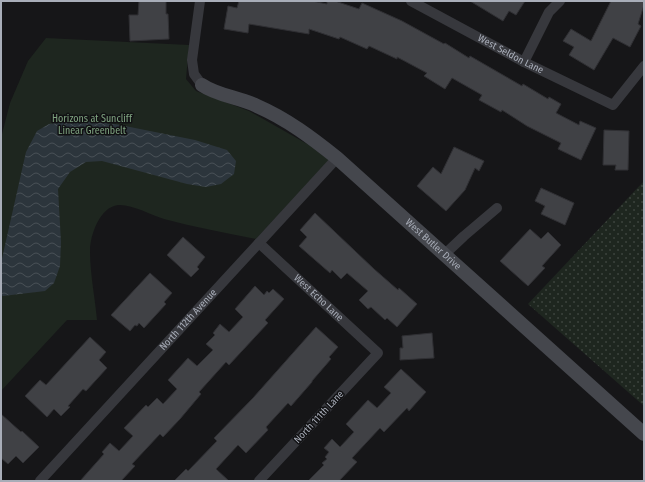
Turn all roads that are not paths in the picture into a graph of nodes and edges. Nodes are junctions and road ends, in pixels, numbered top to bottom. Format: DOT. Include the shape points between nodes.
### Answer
graph roads {
  1 [pos="200,1"];
  2 [pos="411,1"];
  3 [pos="560,1"];
  4 [pos="524,62"];
  5 [pos="644,66"];
  6 [pos="202,85"];
  7 [pos="337,158"];
  8 [pos="497,208"];
  9 [pos="259,243"];
  10 [pos="445,254"];
  11 [pos="378,353"];
  12 [pos="644,434"];
  13 [pos="40,481"];
  14 [pos="259,481"];
  1 -- 6 [label="street" via="192,60 194,74"];
  2 -- 4 [label="street, West Seldon Lane"];
  3 -- 4 [label="street" via="550,12"];
  4 -- 5 [label="street, West Seldon Lane" via="613,105"];
  6 -- 7 [label="street, West Butler Drive" via="278,116"];
  7 -- 9 [label="street, North 112th Avenue"];
  7 -- 10 [label="street, West Butler Drive"];
  8 -- 10 [label="street"];
  9 -- 11 [label="street, West Echo Lane"];
  9 -- 13 [label="street, North 112th Avenue"];
  10 -- 12 [label="street, West Butler Drive"];
  11 -- 14 [label="street, North 111th Lane"];
}
